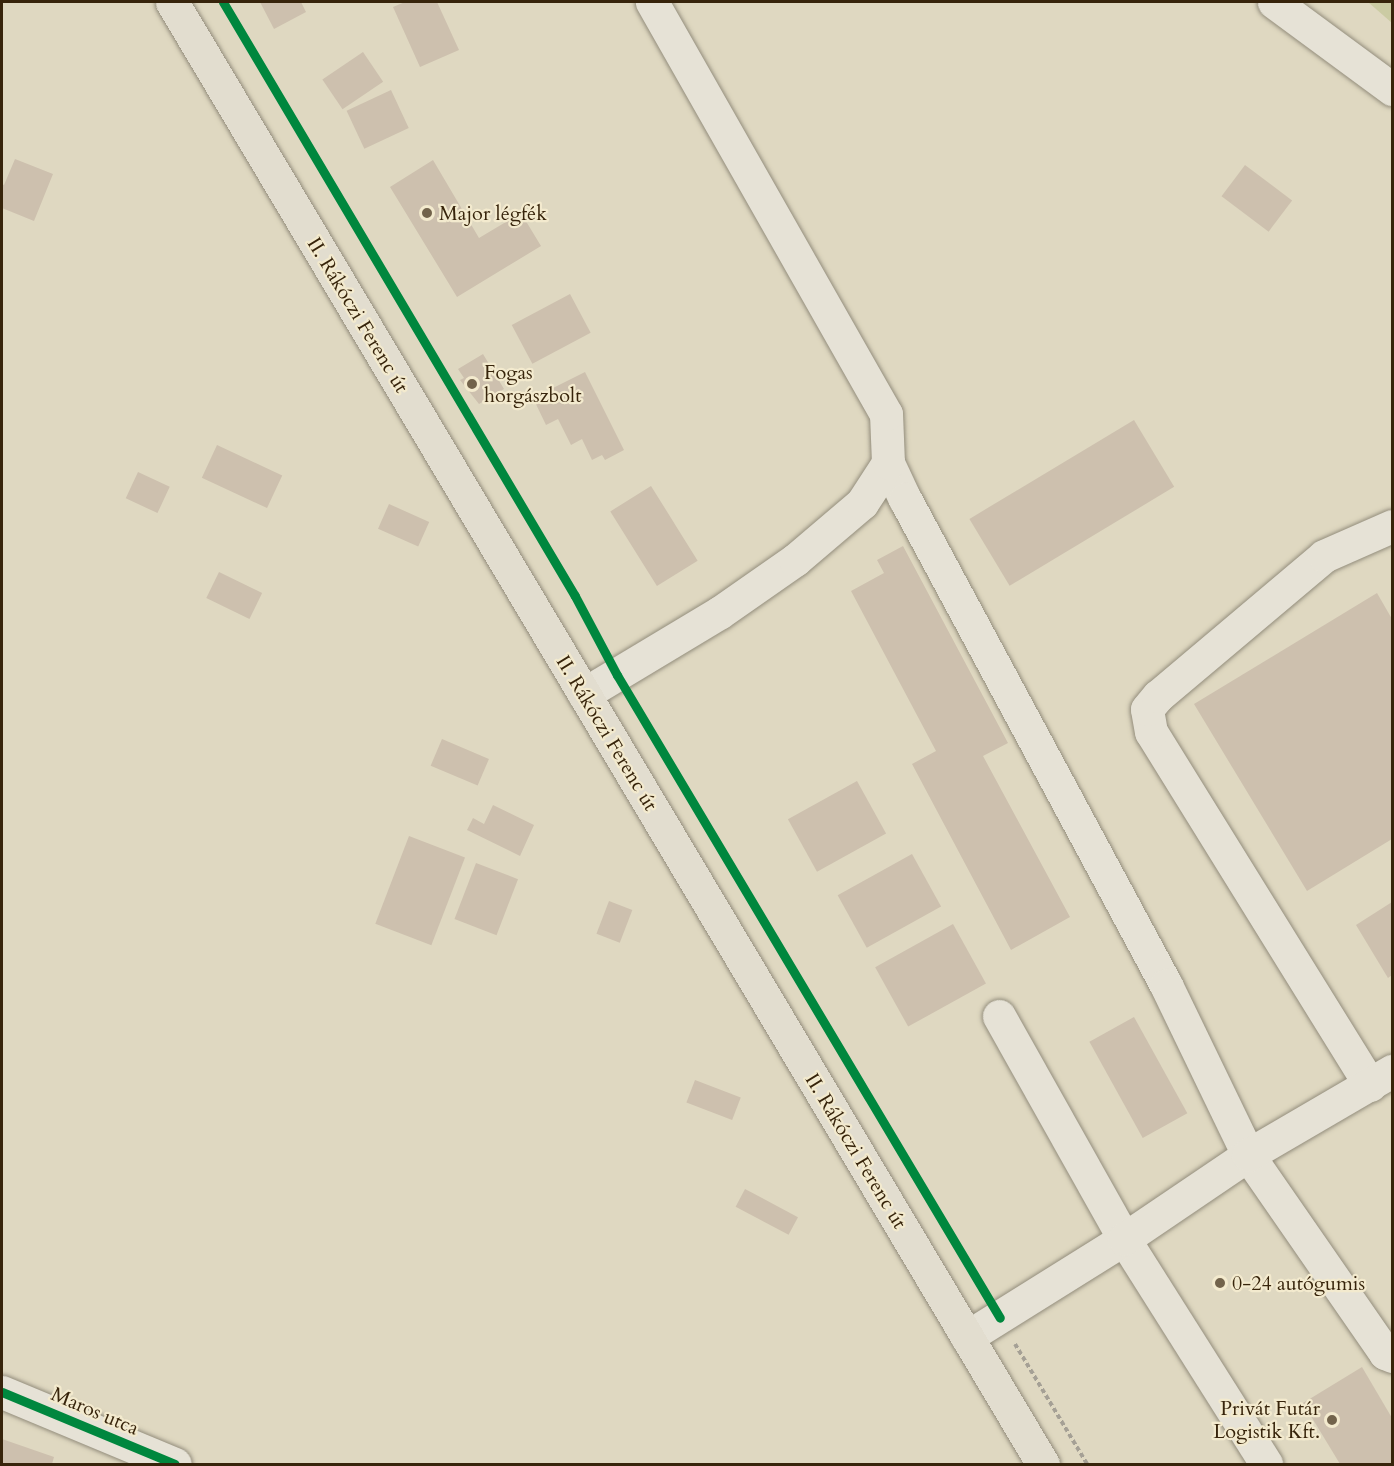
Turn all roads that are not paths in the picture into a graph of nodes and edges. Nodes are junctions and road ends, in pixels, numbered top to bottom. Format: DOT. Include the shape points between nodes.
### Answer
graph roads {
  1 [pos="172,2"];
  2 [pos="652,2"];
  3 [pos="1274,2"];
  4 [pos="1392,89"];
  5 [pos="888,463"];
  6 [pos="1392,526"];
  7 [pos="584,694"];
  8 [pos="999,1016"];
  9 [pos="1381,1078"];
  10 [pos="1248,1155"];
  11 [pos="1124,1239"];
  12 [pos="967,1338"];
  13 [pos="1392,1356"];
  14 [pos="2,1392"];
  15 [pos="175,1464"];
  16 [pos="1043,1464"];
  17 [pos="1266,1464"];
  1 -- 7 [label="main road, II. Rákóczi Ferenc út"];
  2 -- 5 [label="street" via="886,414"];
  3 -- 4 [label="street"];
  5 -- 7 [label="street" via="862,503 795,560 719,613"];
  5 -- 10 [label="street" via="1166,985"];
  6 -- 9 [label="street" via="1324,556 1147,709 1151,732"];
  7 -- 12 [label="main road, II. Rákóczi Ferenc út"];
  8 -- 11 [label="street"];
  9 -- 10 [label="street"];
  10 -- 11 [label="street"];
  10 -- 13 [label="street" via="1385,1353"];
  11 -- 12 [label="street"];
  11 -- 17 [label="street"];
  12 -- 16 [label="main road, II. Rákóczi Ferenc út"];
  14 -- 15 [label="street, Maros utca"];
}
